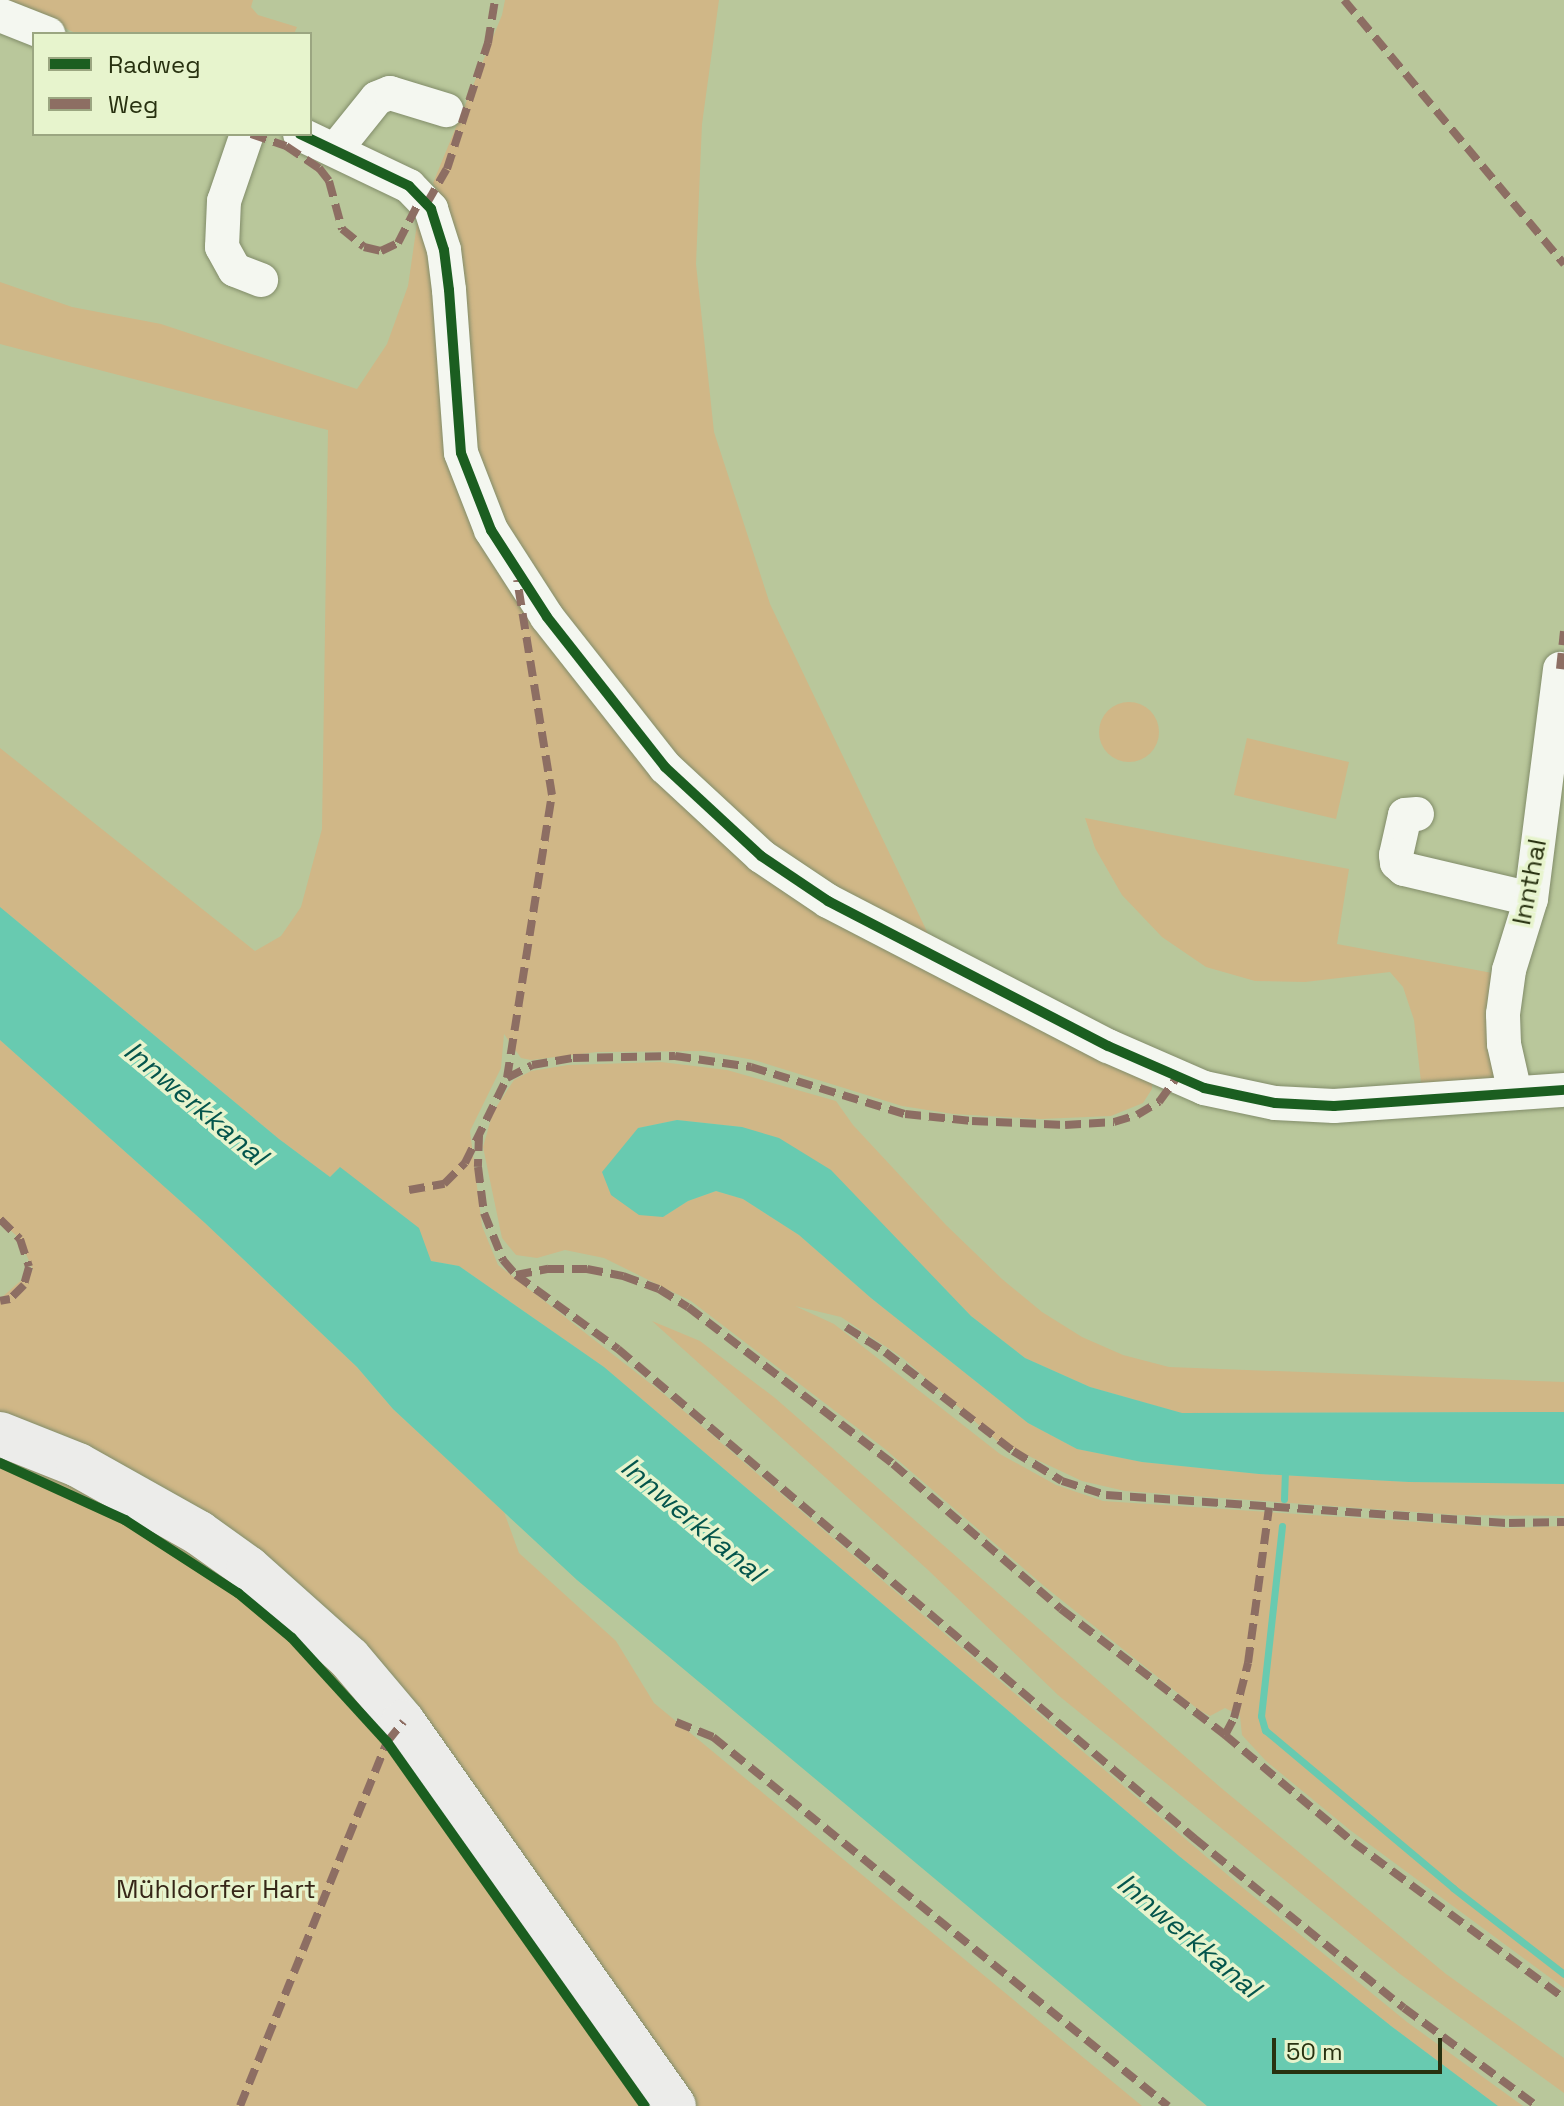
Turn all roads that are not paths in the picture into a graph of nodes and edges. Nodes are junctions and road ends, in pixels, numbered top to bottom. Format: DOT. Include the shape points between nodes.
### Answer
graph roads {
  1 [pos="0,15"];
  2 [pos="43,32"];
  3 [pos="446,110"];
  4 [pos="246,136"];
  5 [pos="305,136"];
  6 [pos="336,149"];
  7 [pos="261,280"];
  8 [pos="1560,669"];
  9 [pos="1417,814"];
  10 [pos="1531,899"];
  11 [pos="1564,1090"];
  12 [pos="1515,1093"];
  13 [pos="0,1434"];
  14 [pos="674,2106"];
  1 -- 2 [label="street"];
  3 -- 6 [label="street" via="390,93 377,98"];
  4 -- 7 [label="street" via="224,201 222,247 235,270"];
  5 -- 6 [label="street"];
  6 -- 12 [label="street" via="409,186 435,218 449,290 461,453 502,551 665,767 738,837 828,901 1108,1046 1204,1088 1275,1103 1323,1106"];
  8 -- 10 [label="street, Innthal"];
  9 -- 10 [label="street" via="1405,815 1397,863 1404,869"];
  10 -- 12 [label="street, Innthal" via="1509,970 1503,1014"];
  11 -- 12 [label="street"];
  13 -- 14 [label="main road" via="78,1465 199,1533 269,1586 349,1658 403,1722"];
}
